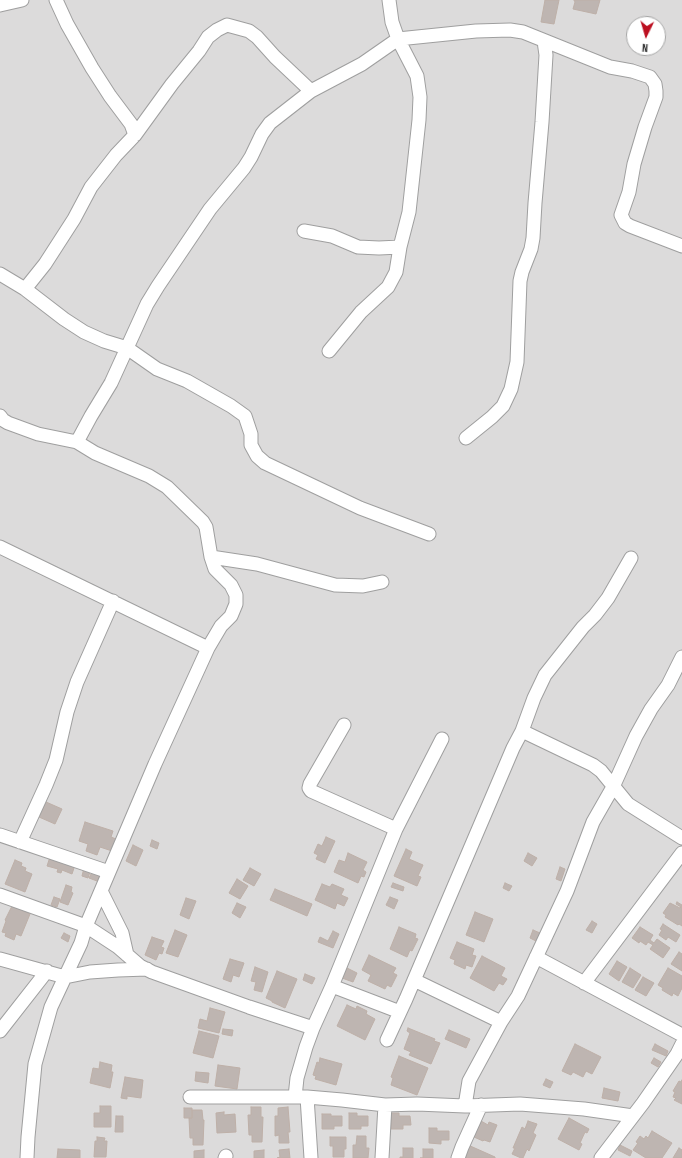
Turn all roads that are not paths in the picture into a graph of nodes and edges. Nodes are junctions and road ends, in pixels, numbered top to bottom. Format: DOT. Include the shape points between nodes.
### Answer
graph roads {
  1 [pos="22,0"];
  2 [pos="56,0"];
  3 [pos="389,0"];
  4 [pos="0,5"];
  5 [pos="398,39"];
  6 [pos="544,41"];
  7 [pos="311,91"];
  8 [pos="135,135"];
  9 [pos="304,231"];
  10 [pos="682,246"];
  11 [pos="400,247"];
  12 [pos="0,274"];
  13 [pos="25,289"];
  14 [pos="127,348"];
  15 [pos="329,351"];
  16 [pos="0,416"];
  17 [pos="466,438"];
  18 [pos="78,442"];
  19 [pos="428,534"];
  20 [pos="0,546"];
  21 [pos="211,557"];
  22 [pos="631,558"];
  23 [pos="382,582"];
  24 [pos="113,601"];
  25 [pos="208,648"];
  26 [pos="682,657"];
  27 [pos="344,725"];
  28 [pos="522,731"];
  29 [pos="442,739"];
  30 [pos="613,787"];
  31 [pos="396,829"];
  32 [pos="0,835"];
  33 [pos="682,838"];
  34 [pos="20,842"];
  35 [pos="682,853"];
  36 [pos="109,872"];
  37 [pos="101,891"];
  38 [pos="0,895"];
  39 [pos="86,926"];
  40 [pos="127,955"];
  41 [pos="536,957"];
  42 [pos="0,959"];
  43 [pos="147,970"];
  44 [pos="47,971"];
  45 [pos="65,977"];
  46 [pos="414,980"];
  47 [pos="584,983"];
  48 [pos="332,986"];
  49 [pos="400,1012"];
  50 [pos="500,1022"];
  51 [pos="313,1028"];
  52 [pos="0,1031"];
  53 [pos="682,1035"];
  54 [pos="387,1040"];
  55 [pos="680,1052"];
  56 [pos="190,1097"];
  57 [pos="301,1097"];
  58 [pos="385,1105"];
  59 [pos="481,1105"];
  60 [pos="465,1106"];
  61 [pos="633,1116"];
  62 [pos="27,1158"];
  63 [pos="311,1158"];
  64 [pos="382,1158"];
  65 [pos="458,1158"];
  66 [pos="601,1158"];
  1 -- 4 [label="street"];
  2 -- 8 [label="street" via="92,68 131,124"];
  3 -- 5 [label="street" via="392,22"];
  5 -- 6 [label="street" via="504,30 523,32"];
  5 -- 7 [label="street" via="362,64"];
  5 -- 11 [label="street" via="417,76 420,96 409,212"];
  6 -- 10 [label="street" via="610,67 643,74 653,80 656,98 645,127 621,215 630,226"];
  6 -- 17 [label="street" via="546,55 533,238 520,281 517,362 511,389 503,406"];
  7 -- 8 [label="street" via="257,37 249,31 227,26 208,37"];
  7 -- 14 [label="street" via="270,123 262,134 244,168 210,209 158,286"];
  8 -- 13 [label="street" via="92,187 74,219"];
  9 -- 11 [label="street" via="332,236 358,247"];
  11 -- 15 [label="street" via="396,272 388,287 361,312"];
  12 -- 13 [label="street"];
  13 -- 14 [label="street" via="84,332"];
  14 -- 18 [label="street"];
  14 -- 19 [label="street" via="245,416 252,434 251,444 257,456 265,463 360,508"];
  16 -- 18 [label="street" via="8,423 31,432"];
  18 -- 21 [label="street" via="95,453 149,476 166,487 203,522"];
  20 -- 24 [label="street"];
  21 -- 23 [label="street" via="257,564 335,585 363,586"];
  21 -- 25 [label="street" via="215,569 231,585 236,595 236,604 231,616 221,626"];
  22 -- 28 [label="street" via="608,598 545,675"];
  24 -- 25 [label="street"];
  24 -- 34 [label="street" via="77,682 66,712 56,760"];
  25 -- 36 [label="street"];
  26 -- 30 [label="street" via="636,736"];
  27 -- 31 [label="street" via="309,788"];
  28 -- 30 [label="street" via="592,765 601,771"];
  28 -- 46 [label="street"];
  29 -- 31 [label="street"];
  30 -- 33 [label="street" via="628,804"];
  30 -- 41 [label="street" via="593,822 567,891"];
  31 -- 48 [label="street"];
  32 -- 34 [label="street"];
  34 -- 36 [label="street"];
  35 -- 47 [label="street"];
  36 -- 37 [label="street"];
  37 -- 39 [label="street"];
  37 -- 40 [label="street" via="122,933"];
  38 -- 39 [label="street"];
  39 -- 40 [label="street"];
  39 -- 45 [label="street"];
  40 -- 43 [label="street"];
  41 -- 47 [label="street"];
  41 -- 50 [label="street" via="518,996"];
  42 -- 44 [label="street"];
  43 -- 45 [label="street" via="104,971"];
  43 -- 51 [label="street"];
  44 -- 45 [label="street"];
  44 -- 52 [label="street"];
  45 -- 62 [label="street" via="51,1008 35,1064"];
  46 -- 49 [label="street"];
  46 -- 50 [label="street"];
  47 -- 53 [label="street"];
  48 -- 49 [label="street"];
  48 -- 51 [label="street"];
  49 -- 54 [label="street"];
  50 -- 60 [label="street" via="469,1081"];
  51 -- 57 [label="street" via="299,1072"];
  55 -- 61 [label="street"];
  56 -- 57 [label="street"];
  57 -- 58 [label="street"];
  57 -- 63 [label="street"];
  58 -- 60 [label="street"];
  58 -- 64 [label="street"];
  59 -- 60 [label="street"];
  59 -- 61 [label="street" via="520,1104"];
  59 -- 65 [label="street"];
  61 -- 66 [label="street"];
}
